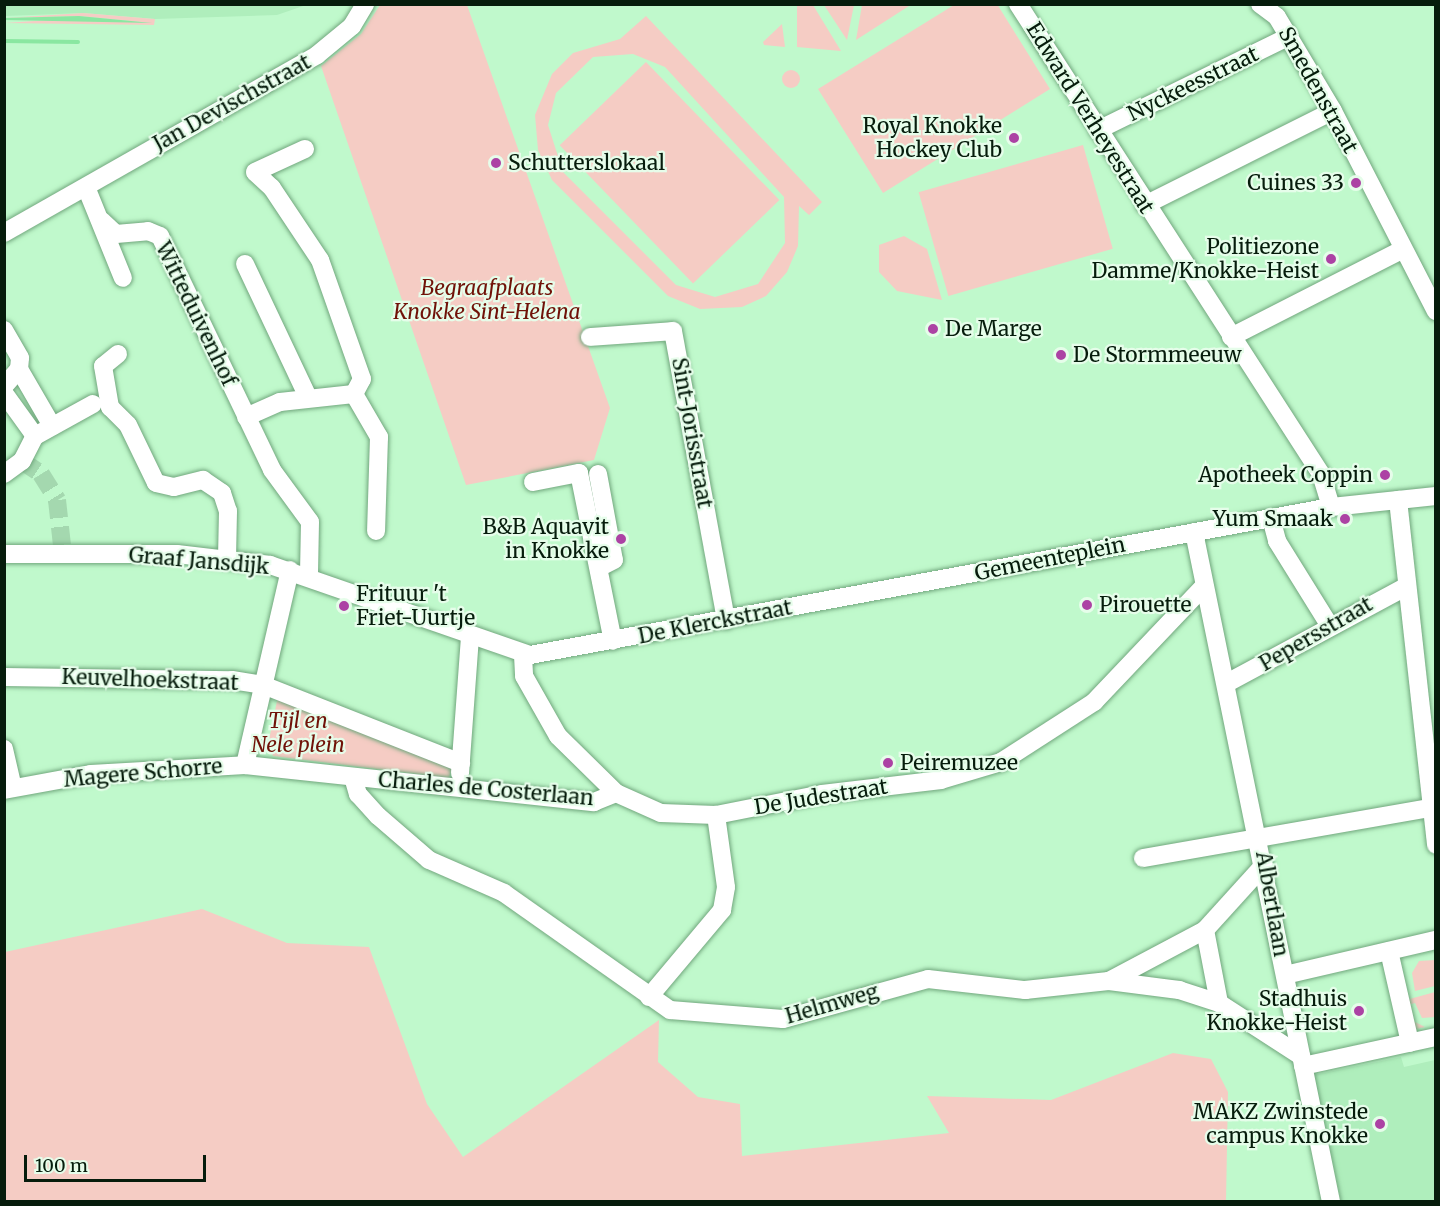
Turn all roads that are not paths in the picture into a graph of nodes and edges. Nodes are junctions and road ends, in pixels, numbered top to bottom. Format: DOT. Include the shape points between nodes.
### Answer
graph roads {
  1 [pos="365,4"];
  2 [pos="1018,4"];
  3 [pos="1260,4"];
  4 [pos="1282,11"];
  5 [pos="1288,37"];
  6 [pos="1333,111"];
  7 [pos="1098,130"];
  8 [pos="305,148"];
  9 [pos="86,187"];
  10 [pos="1145,205"];
  11 [pos="102,221"];
  12 [pos="4,234"];
  13 [pos="1402,250"];
  14 [pos="245,264"];
  15 [pos="123,278"];
  16 [pos="1430,290"];
  17 [pos="1436,311"];
  18 [pos="4,330"];
  19 [pos="590,337"];
  20 [pos="1231,337"];
  21 [pos="118,354"];
  22 [pos="19,369"];
  23 [pos="4,386"];
  24 [pos="4,393"];
  25 [pos="354,394"];
  26 [pos="308,398"];
  27 [pos="102,406"];
  28 [pos="246,417"];
  29 [pos="52,426"];
  30 [pos="35,436"];
  31 [pos="4,474"];
  32 [pos="598,474"];
  33 [pos="533,482"];
  34 [pos="1436,496"];
  35 [pos="1398,500"];
  36 [pos="1322,508"];
  37 [pos="1271,519"];
  38 [pos="376,531"];
  39 [pos="1194,532"];
  40 [pos="4,554"];
  41 [pos="227,559"];
  42 [pos="600,567"];
  43 [pos="290,570"];
  44 [pos="309,576"];
  45 [pos="906,586"];
  46 [pos="1204,586"];
  47 [pos="1405,587"];
  48 [pos="726,620"];
  49 [pos="1330,627"];
  50 [pos="470,637"];
  51 [pos="613,640"];
  52 [pos="523,655"];
  53 [pos="4,677"];
  54 [pos="1227,683"];
  55 [pos="263,685"];
  56 [pos="4,749"];
  57 [pos="461,763"];
  58 [pos="245,765"];
  59 [pos="353,777"];
  60 [pos="9,788"];
  61 [pos="460,789"];
  62 [pos="616,793"];
  63 [pos="1432,807"];
  64 [pos="716,815"];
  65 [pos="1260,839"];
  66 [pos="1436,845"];
  67 [pos="1143,858"];
  68 [pos="1264,865"];
  69 [pos="1205,930"];
  70 [pos="1436,940"];
  71 [pos="1389,951"];
  72 [pos="1285,975"];
  73 [pos="1109,981"];
  74 [pos="649,997"];
  75 [pos="1219,1003"];
  76 [pos="1436,1037"];
  77 [pos="1410,1043"];
  78 [pos="1302,1061"];
  79 [pos="1331,1202"];
  1 -- 9 [label="street, Jan Devischstraat" via="352,26 317,56"];
  2 -- 7 [label="street, Edward Verheyestraat"];
  3 -- 4 [label="street, Smedenstraat"];
  4 -- 5 [label="street, Smedenstraat"];
  5 -- 6 [label="street, Smedenstraat"];
  5 -- 7 [label="street, Nyckeesstraat"];
  6 -- 10 [label="street"];
  6 -- 13 [label="street, Smedenstraat"];
  7 -- 10 [label="street, Edward Verheyestraat"];
  8 -- 25 [label="street" via="255,172 272,188 335,290 362,380"];
  9 -- 11 [label="street"];
  9 -- 12 [label="street, Jan Devischstraat"];
  10 -- 20 [label="street, Edward Verheyestraat"];
  11 -- 15 [label="street"];
  11 -- 28 [label="street, Witteduivenhof" via="116,234 148,231 160,236"];
  13 -- 16 [label="street, Smedenstraat"];
  13 -- 20 [label="street"];
  14 -- 26 [label="street"];
  16 -- 17 [label="street, Smedenstraat"];
  18 -- 22 [label="street" via="18,350"];
  19 -- 48 [label="street, Sint-Jorisstraat" via="673,331"];
  20 -- 36 [label="street, Edward Verheyestraat" via="1321,474"];
  21 -- 27 [label="street" via="104,366"];
  22 -- 23 [label="street"];
  22 -- 29 [label="street"];
  24 -- 30 [label="street"];
  25 -- 26 [label="street"];
  25 -- 38 [label="street" via="379,437"];
  26 -- 28 [label="street"];
  27 -- 29 [label="street"];
  27 -- 41 [label="street" via="128,425 156,483 174,487 203,480 222,493 228,511"];
  28 -- 44 [label="street, Witteduivenhof" via="272,470 310,522"];
  29 -- 30 [label="street"];
  30 -- 31 [label="street" via="22,461"];
  32 -- 42 [label="street" via="614,560"];
  33 -- 42 [label="street" via="579,473"];
  34 -- 35 [label="street, Gemeenteplein"];
  35 -- 36 [label="street, Gemeenteplein"];
  35 -- 47 [label="street"];
  36 -- 37 [label="street, Gemeenteplein"];
  37 -- 39 [label="street, Gemeenteplein"];
  37 -- 49 [label="street" via="1277,541"];
  39 -- 45 [label="street, Gemeenteplein"];
  39 -- 46 [label="street"];
  40 -- 41 [label="street, Graaf Jansdijk"];
  41 -- 43 [label="street, Graaf Jansdijk"];
  42 -- 51 [label="street"];
  43 -- 44 [label="street, Graaf Jansdijk"];
  43 -- 55 [label="street"];
  44 -- 50 [label="street, Graaf Jansdijk"];
  45 -- 48 [label="street, De Klerckstraat"];
  46 -- 54 [label="street, Albertlaan"];
  46 -- 64 [label="street, De Judestraat" via="1094,702 1000,762 941,780 822,794"];
  47 -- 49 [label="street, Pepersstraat"];
  47 -- 63 [label="street"];
  48 -- 51 [label="street, De Klerckstraat"];
  49 -- 54 [label="street, Pepersstraat"];
  50 -- 52 [label="street, Graaf Jansdijk"];
  50 -- 57 [label="street"];
  51 -- 52 [label="street, De Klerckstraat"];
  52 -- 62 [label="street, De Judestraat" via="524,676 558,736"];
  53 -- 55 [label="street, Keuvelhoekstraat" via="232,680"];
  54 -- 65 [label="street, Albertlaan"];
  55 -- 57 [label="street, Keuvelhoekstraat"];
  55 -- 58 [label="street"];
  56 -- 60 [label="street"];
  57 -- 61 [label="street"];
  58 -- 59 [label="street, Magere Schorre"];
  58 -- 60 [label="street, Magere Schorre" via="98,773"];
  59 -- 61 [label="street, Charles de Costerlaan"];
  59 -- 74 [label="street, Helmweg" via="358,794 378,816 429,860 504,893"];
  61 -- 62 [label="street, Charles de Costerlaan" via="594,802"];
  62 -- 64 [label="street, De Judestraat" via="661,813"];
  63 -- 65 [label="street"];
  63 -- 66 [label="street"];
  64 -- 74 [label="street" via="726,887 722,910"];
  65 -- 67 [label="street"];
  65 -- 68 [label="street, Albertlaan"];
  68 -- 69 [label="street"];
  68 -- 72 [label="street, Albertlaan"];
  69 -- 73 [label="street"];
  69 -- 75 [label="street"];
  70 -- 71 [label="street"];
  71 -- 72 [label="street"];
  71 -- 77 [label="street"];
  72 -- 78 [label="street, Albertlaan"];
  73 -- 74 [label="street, Helmweg" via="1025,990 928,979 783,1019 670,1010"];
  73 -- 75 [label="street, Helmweg" via="1179,990"];
  75 -- 78 [label="street, Helmweg"];
  76 -- 77 [label="street"];
  77 -- 78 [label="street"];
  78 -- 79 [label="street, Albertlaan"];
}
